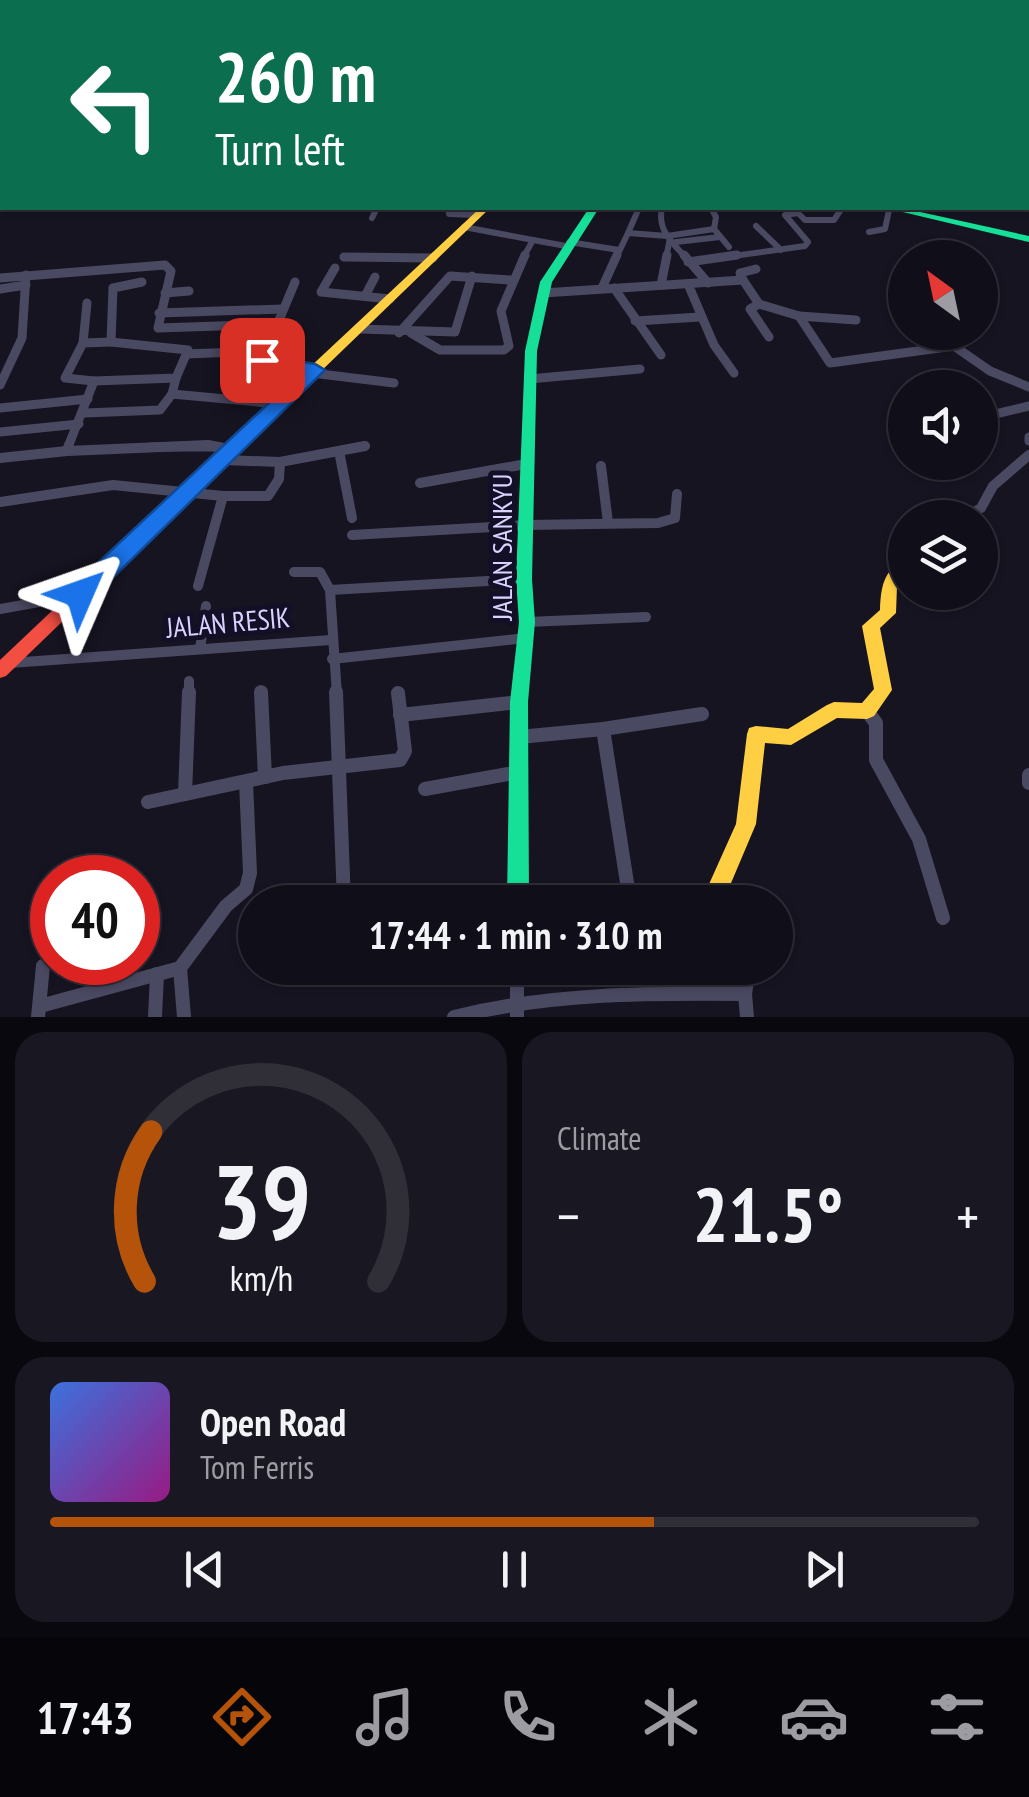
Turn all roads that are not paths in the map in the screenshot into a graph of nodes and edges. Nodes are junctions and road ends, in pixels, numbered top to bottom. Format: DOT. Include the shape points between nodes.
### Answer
graph roads {
  1 [pos="376,210"];
  2 [pos="449,210"];
  3 [pos="593,210"];
  4 [pos="638,210"];
  5 [pos="661,210"];
  6 [pos="712,210"];
  7 [pos="798,210"];
  8 [pos="841,210"];
  9 [pos="892,210"];
  10 [pos="897,210"];
  11 [pos="481,211"];
  12 [pos="372,218"];
  13 [pos="756,226"];
  14 [pos="464,228"];
  15 [pos="714,229"];
  16 [pos="628,232"];
  17 [pos="869,232"];
  18 [pos="720,237"];
  19 [pos="671,239"];
  20 [pos="533,240"];
  21 [pos="1029,240"];
  22 [pos="568,244"];
  23 [pos="729,246"];
  24 [pos="401,248"];
  25 [pos="619,250"];
  26 [pos="781,250"];
  27 [pos="344,258"];
  28 [pos="395,258"];
  29 [pos="433,258"];
  30 [pos="688,262"];
  31 [pos="334,268"];
  32 [pos="756,269"];
  33 [pos="472,276"];
  34 [pos="374,277"];
  35 [pos="0,278"];
  36 [pos="26,280"];
  37 [pos="511,280"];
  38 [pos="742,280"];
  39 [pos="142,282"];
  40 [pos="295,282"];
  41 [pos="708,283"];
  42 [pos="688,284"];
  43 [pos="660,285"];
  44 [pos="602,288"];
  45 [pos="614,288"];
  46 [pos="0,289"];
  47 [pos="189,291"];
  48 [pos="321,292"];
  49 [pos="543,293"];
  50 [pos="165,294"];
  51 [pos="365,296"];
  52 [pos="390,299"];
  53 [pos="86,303"];
  54 [pos="315,303"];
  55 [pos="759,304"];
  56 [pos="283,309"];
  57 [pos="159,313"];
  58 [pos="798,316"];
  59 [pos="700,317"];
  60 [pos="856,320"];
  61 [pos="636,321"];
  62 [pos="276,324"];
  63 [pos="360,329"];
  64 [pos="411,332"];
  65 [pos="399,333"];
  66 [pos="769,337"];
  67 [pos="111,342"];
  68 [pos="82,343"];
  69 [pos="264,351"];
  70 [pos="186,354"];
  71 [pos="661,355"];
  72 [pos="640,369"];
  73 [pos="314,372"];
  74 [pos="734,373"];
  75 [pos="176,378"];
  76 [pos="530,379"];
  77 [pos="94,381"];
  78 [pos="394,383"];
  79 [pos="0,385"];
  80 [pos="1029,388"];
  81 [pos="172,394"];
  82 [pos="88,399"];
  83 [pos="280,404"];
  84 [pos="1029,406"];
  85 [pos="0,408"];
  86 [pos="85,413"];
  87 [pos="998,413"];
  88 [pos="79,424"];
  89 [pos="0,432"];
  90 [pos="365,446"];
  91 [pos="66,451"];
  92 [pos="339,452"];
  93 [pos="228,455"];
  94 [pos="1029,455"];
  95 [pos="0,458"];
  96 [pos="280,462"];
  97 [pos="526,464"];
  98 [pos="600,466"];
  99 [pos="420,483"];
  100 [pos="192,490"];
  101 [pos="677,494"];
  102 [pos="223,496"];
  103 [pos="986,500"];
  104 [pos="0,502"];
  105 [pos="352,518"];
  106 [pos="608,523"];
  107 [pos="528,525"];
  108 [pos="352,534"];
  109 [pos="294,572"];
  110 [pos="524,579"];
  111 [pos="888,583"];
  112 [pos="198,586"];
  113 [pos="330,590"];
  114 [pos="80,594"];
  115 [pos="206,606"];
  116 [pos="0,609"];
  117 [pos="646,617"];
  118 [pos="526,630"];
  119 [pos="331,640"];
  120 [pos="200,649"];
  121 [pos="332,659"];
  122 [pos="5,667"];
  123 [pos="189,681"];
  124 [pos="261,692"];
  125 [pos="398,693"];
  126 [pos="519,702"];
  127 [pos="867,711"];
  128 [pos="702,714"];
  129 [pos="400,716"];
  130 [pos="603,729"];
  131 [pos="519,737"];
  132 [pos="342,765"];
  133 [pos="519,772"];
  134 [pos="1029,775"];
  135 [pos="264,778"];
  136 [pos="246,782"];
  137 [pos="1029,784"];
  138 [pos="425,789"];
  139 [pos="185,794"];
  140 [pos="148,802"];
  141 [pos="344,885"];
  142 [pos="518,885"];
  143 [pos="627,885"];
  144 [pos="719,885"];
  145 [pos="943,918"];
  146 [pos="180,968"];
  147 [pos="160,973"];
  148 [pos="42,985"];
  149 [pos="123,985"];
  150 [pos="156,985"];
  151 [pos="746,985"];
  152 [pos="745,994"];
  153 [pos="516,1009"];
  154 [pos="39,1012"];
  155 [pos="155,1017"];
  156 [pos="184,1017"];
  157 [pos="454,1017"];
  158 [pos="746,1017"];
  1 -- 12 [label="street"];
  2 -- 11 [label="street"];
  3 -- 22 [label="main road, JALAN SANKYU"];
  4 -- 16 [label="street"];
  5 -- 19 [label="street" via="658,221"];
  6 -- 15 [label="street"];
  7 -- 8 [label="street" via="805,220 834,220"];
  7 -- 26 [label="street" via="784,217 807,244"];
  9 -- 17 [label="street" via="886,229"];
  10 -- 21 [label="main road"];
  11 -- 14 [label="main road"];
  13 -- 26 [label="street"];
  14 -- 20 [label="street"];
  14 -- 29 [label="main road"];
  15 -- 18 [label="street"];
  15 -- 19 [label="street"];
  16 -- 19 [label="street"];
  16 -- 25 [label="street"];
  18 -- 19 [label="street"];
  18 -- 23 [label="street"];
  19 -- 30 [label="street"];
  19 -- 43 [label="street"];
  20 -- 22 [label="street"];
  20 -- 37 [label="street"];
  22 -- 25 [label="street"];
  22 -- 49 [label="main road, JALAN SANKYU"];
  24 -- 28 [label="street"];
  25 -- 44 [label="street"];
  26 -- 30 [label="street"];
  27 -- 28 [label="street"];
  28 -- 29 [label="street"];
  29 -- 52 [label="main road"];
  30 -- 41 [label="street"];
  31 -- 48 [label="street"];
  32 -- 38 [label="street" via="742,272"];
  33 -- 37 [label="street"];
  33 -- 64 [label="street" via="457,330"];
  33 -- 65 [label="street" via="450,276"];
  34 -- 51 [label="street"];
  35 -- 36 [label="street"];
  36 -- 46 [label="street"];
  36 -- 50 [label="street" via="165,265 171,271"];
  36 -- 79 [label="street" via="22,338"];
  37 -- 64 [label="street" via="501,312 506,349 440,350"];
  38 -- 41 [label="street"];
  38 -- 55 [label="street"];
  39 -- 67 [label="street" via="113,288"];
  40 -- 56 [label="street"];
  41 -- 42 [label="street"];
  42 -- 43 [label="street"];
  42 -- 59 [label="street"];
  43 -- 45 [label="street"];
  44 -- 45 [label="street"];
  44 -- 49 [label="street"];
  45 -- 61 [label="street"];
  47 -- 50 [label="street"];
  48 -- 51 [label="street"];
  48 -- 54 [label="street"];
  49 -- 76 [label="main road, JALAN SANKYU"];
  50 -- 57 [label="street"];
  51 -- 52 [label="street"];
  52 -- 63 [label="main road"];
  53 -- 68 [label="street"];
  55 -- 58 [label="street"];
  55 -- 66 [label="street" via="750,309"];
  56 -- 57 [label="street"];
  56 -- 62 [label="street"];
  57 -- 62 [label="street" via="160,329"];
  58 -- 60 [label="street"];
  58 -- 80 [label="street" via="834,364 954,346"];
  59 -- 61 [label="street"];
  59 -- 74 [label="street"];
  61 -- 71 [label="street"];
  62 -- 69 [label="street"];
  63 -- 65 [label="street"];
  63 -- 73 [label="main road"];
  64 -- 65 [label="street"];
  67 -- 68 [label="street"];
  67 -- 70 [label="street" via="184,347"];
  68 -- 77 [label="street" via="65,378"];
  69 -- 70 [label="street"];
  69 -- 73 [label="street" via="264,363"];
  70 -- 75 [label="street"];
  72 -- 76 [label="street"];
  73 -- 78 [label="street"];
  73 -- 83 [label="main road"];
  75 -- 77 [label="street"];
  75 -- 81 [label="street"];
  76 -- 97 [label="main road, JALAN SANKYU"];
  77 -- 82 [label="street"];
  81 -- 83 [label="street"];
  81 -- 86 [label="street" via="160,410"];
  82 -- 85 [label="street"];
  82 -- 86 [label="street"];
  83 -- 93 [label="main road"];
  84 -- 87 [label="street"];
  86 -- 88 [label="street"];
  88 -- 89 [label="street"];
  88 -- 91 [label="street"];
  90 -- 92 [label="street"];
  91 -- 93 [label="street" via="208,444"];
  91 -- 95 [label="street"];
  92 -- 96 [label="street"];
  92 -- 105 [label="street"];
  93 -- 96 [label="street"];
  93 -- 100 [label="main road"];
  94 -- 103 [label="street"];
  96 -- 102 [label="street" via="272,494"];
  97 -- 99 [label="street"];
  97 -- 107 [label="main road, JALAN SANKYU"];
  98 -- 106 [label="street"];
  100 -- 102 [label="street"];
  100 -- 104 [label="street" via="113,485"];
  100 -- 114 [label="main road"];
  101 -- 106 [label="street" via="678,511 669,521"];
  102 -- 112 [label="street"];
  106 -- 107 [label="street"];
  107 -- 108 [label="street"];
  107 -- 110 [label="main road, JALAN SANKYU"];
  109 -- 113 [label="street" via="320,572"];
  110 -- 113 [label="street"];
  110 -- 118 [label="main road, JALAN SANKYU"];
  111 -- 127 [label="main road" via="888,613 871,626 882,690"];
  113 -- 119 [label="street"];
  114 -- 116 [label="street"];
  114 -- 122 [label="main road"];
  115 -- 120 [label="street"];
  117 -- 118 [label="street"];
  118 -- 121 [label="street"];
  118 -- 126 [label="main road, JALAN SANKYU"];
  119 -- 120 [label="street, JALAN RESIK"];
  119 -- 121 [label="street"];
  120 -- 122 [label="street, JALAN RESIK"];
  121 -- 132 [label="street"];
  123 -- 139 [label="street"];
  124 -- 135 [label="street"];
  125 -- 129 [label="street"];
  126 -- 129 [label="street"];
  126 -- 131 [label="main road, JALAN SANKYU"];
  127 -- 144 [label="main road" via="837,707 792,737 756,734 746,824"];
  127 -- 145 [label="street" via="876,723 876,760 911,820"];
  128 -- 130 [label="street"];
  129 -- 132 [label="street" via="402,758"];
  130 -- 131 [label="street"];
  130 -- 143 [label="street"];
  131 -- 133 [label="main road, JALAN SANKYU"];
  132 -- 135 [label="street"];
  132 -- 141 [label="street"];
  133 -- 138 [label="street"];
  133 -- 142 [label="main road, JALAN SANKYU"];
  134 -- 137 [label="street"];
  135 -- 136 [label="street"];
  136 -- 139 [label="street"];
  136 -- 146 [label="street" via="246,889"];
  139 -- 140 [label="street"];
  146 -- 147 [label="street"];
  146 -- 156 [label="street"];
  148 -- 154 [label="street"];
  149 -- 154 [label="street"];
  150 -- 155 [label="street"];
  151 -- 152 [label="street"];
  152 -- 153 [label="street" via="668,990"];
  152 -- 158 [label="street"];
  153 -- 157 [label="street"];
}
